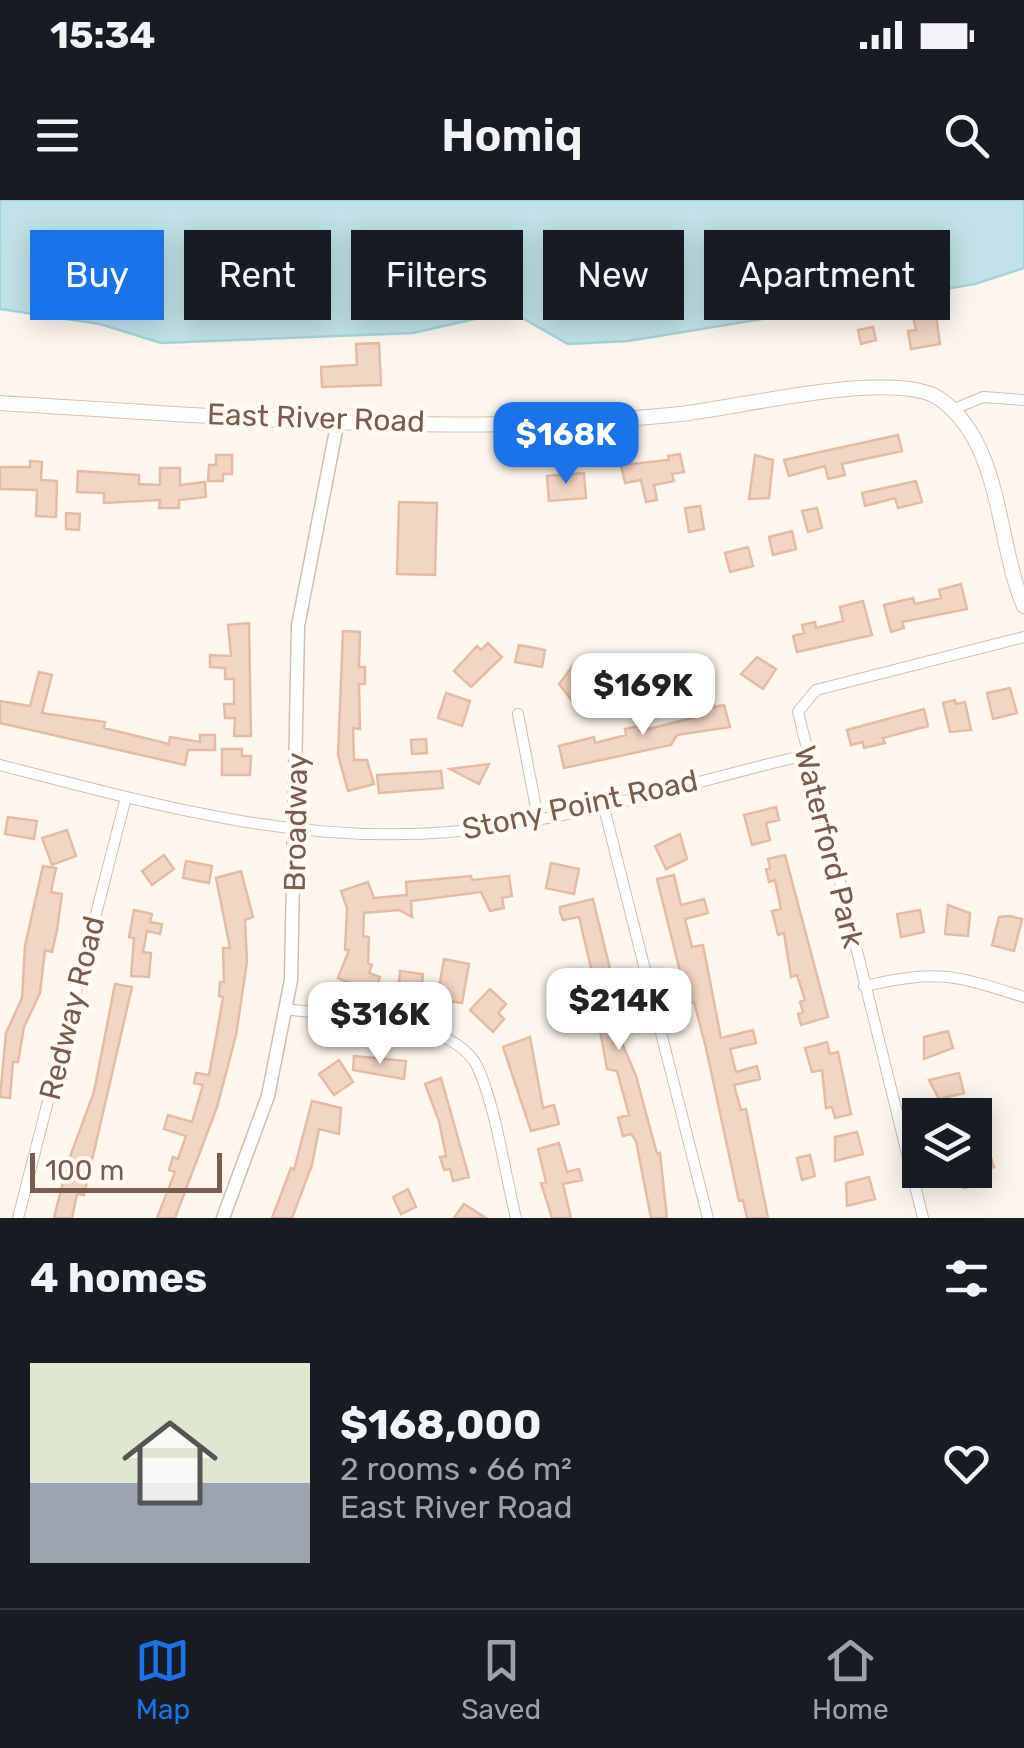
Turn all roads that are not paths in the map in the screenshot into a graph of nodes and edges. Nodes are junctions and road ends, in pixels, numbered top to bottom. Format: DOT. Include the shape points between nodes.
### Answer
graph roads {
  1 [pos="1024,400"];
  2 [pos="0,404"];
  3 [pos="952,410"];
  4 [pos="338,420"];
  5 [pos="1024,606"];
  6 [pos="1024,637"];
  7 [pos="518,714"];
  8 [pos="805,755"];
  9 [pos="0,766"];
  10 [pos="126,798"];
  11 [pos="603,804"];
  12 [pos="538,818"];
  13 [pos="296,830"];
  14 [pos="864,986"];
  15 [pos="1024,997"];
  16 [pos="286,1010"];
  17 [pos="18,1218"];
  18 [pos="223,1218"];
  19 [pos="516,1218"];
  20 [pos="708,1218"];
  21 [pos="923,1218"];
  1 -- 3 [label="street" via="983,397"];
  2 -- 4 [label="main road, East River Road"];
  3 -- 4 [label="main road, East River Road" via="928,392 883,386 643,418 515,424"];
  3 -- 5 [label="main road" via="980,453"];
  4 -- 13 [label="street, Broadway" via="298,626"];
  6 -- 8 [label="street, Waterford Park" via="809,694 797,719"];
  7 -- 12 [label="street"];
  8 -- 11 [label="street, Stony Point Road"];
  8 -- 14 [label="street, Waterford Park"];
  9 -- 10 [label="street, Stony Point Road"];
  10 -- 13 [label="street, Stony Point Road"];
  10 -- 17 [label="street, Redway Road"];
  11 -- 12 [label="street, Stony Point Road"];
  11 -- 20 [label="street"];
  12 -- 13 [label="street, Stony Point Road" via="434,833"];
  13 -- 16 [label="street, Broadway"];
  14 -- 15 [label="street, Waterford Park" via="949,974"];
  14 -- 21 [label="street, Waterford Park"];
  16 -- 18 [label="street, Broadway" via="268,1096"];
  16 -- 19 [label="street" via="432,1030 460,1045 478,1069"];
}
